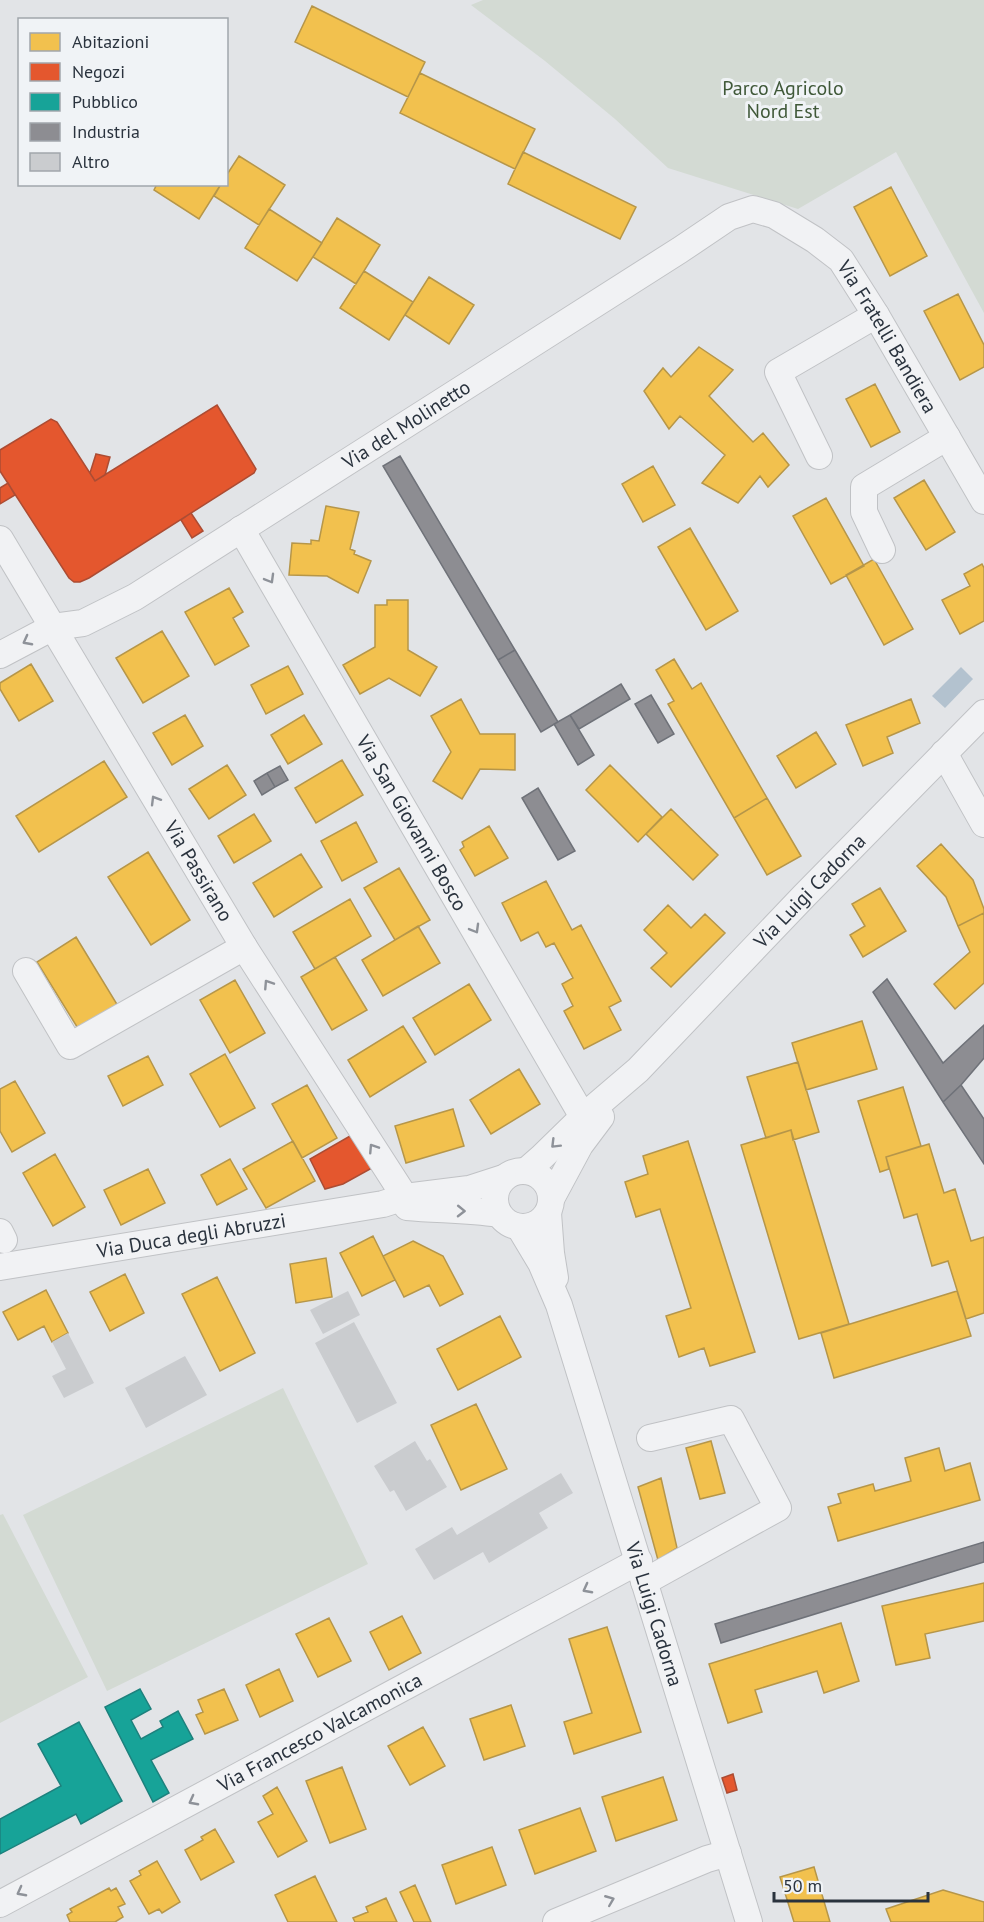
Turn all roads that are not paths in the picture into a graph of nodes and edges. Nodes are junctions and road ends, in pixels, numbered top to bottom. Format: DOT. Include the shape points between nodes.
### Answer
graph roads {
  1 [pos="753,209"];
  2 [pos="876,315"];
  3 [pos="947,437"];
  4 [pos="819,456"];
  5 [pos="984,501"];
  6 [pos="241,529"];
  7 [pos="0,539"];
  8 [pos="882,550"];
  9 [pos="53,627"];
  10 [pos="0,655"];
  11 [pos="984,713"];
  12 [pos="944,753"];
  13 [pos="984,824"];
  14 [pos="244,947"];
  15 [pos="26,972"];
  16 [pos="639,1070"];
  17 [pos="583,1117"];
  18 [pos="514,1174"];
  19 [pos="394,1201"];
  20 [pos="550,1206"];
  21 [pos="498,1214"];
  22 [pos="520,1227"];
  23 [pos="0,1267"];
  24 [pos="559,1305"];
  25 [pos="650,1438"];
  26 [pos="641,1572"];
  27 [pos="728,1853"];
  28 [pos="0,1904"];
  29 [pos="556,1922"];
  30 [pos="749,1922"];
  1 -- 2 [label="street, Via Fratelli Bandiera" via="774,215 841,260"];
  1 -- 6 [label="street, Via del Molinetto" via="729,217"];
  2 -- 3 [label="street, Via Fratelli Bandiera"];
  2 -- 4 [label="street" via="778,372"];
  3 -- 5 [label="street, Via Fratelli Bandiera"];
  3 -- 8 [label="street" via="864,487 864,512"];
  6 -- 9 [label="street, Via del Molinetto" via="135,597 83,623"];
  6 -- 17 [label="street, Via San Giovanni Bosco, one-way"];
  7 -- 9 [label="street, Via Passirano"];
  9 -- 10 [label="street, one-way"];
  14 -- 9 [label="street, Via Passirano, one-way"];
  11 -- 12 [label="street, Via Luigi Cadorna"];
  12 -- 13 [label="street"];
  12 -- 16 [label="street, Via Luigi Cadorna"];
  14 -- 15 [label="street" via="70,1046"];
  19 -- 14 [label="street, Via Passirano, one-way"];
  16 -- 17 [label="street, Via Luigi Cadorna"];
  16 -- 20 [label="street, Via Luigi Cadorna" via="580,1145"];
  17 -- 18 [label="street, Via Luigi Cadorna, one-way" via="542,1157"];
  18 -- 19 [label="street, Via Duca degli Abruzzi" via="470,1189"];
  18 -- 20 [label="street" via="541,1177 550,1191"];
  18 -- 21 [label="street" via="497,1186 494,1196"];
  19 -- 21 [label="street, Via Duca degli Abruzzi, one-way" via="444,1211"];
  19 -- 23 [label="street, Via Duca degli Abruzzi"];
  20 -- 22 [label="street" via="536,1224"];
  20 -- 24 [label="street, Via Luigi Cadorna" via="551,1253"];
  21 -- 22 [label="street"];
  22 -- 24 [label="street, Via Luigi Cadorna"];
  24 -- 26 [label="street, Via Luigi Cadorna"];
  25 -- 26 [label="street, Via Francesco Valcamonica" via="730,1419 778,1508"];
  26 -- 27 [label="street, Via Luigi Cadorna"];
  26 -- 28 [label="street, Via Francesco Valcamonica, one-way"];
  29 -- 27 [label="street, one-way"];
  27 -- 30 [label="street, Via Luigi Cadorna"];
}
